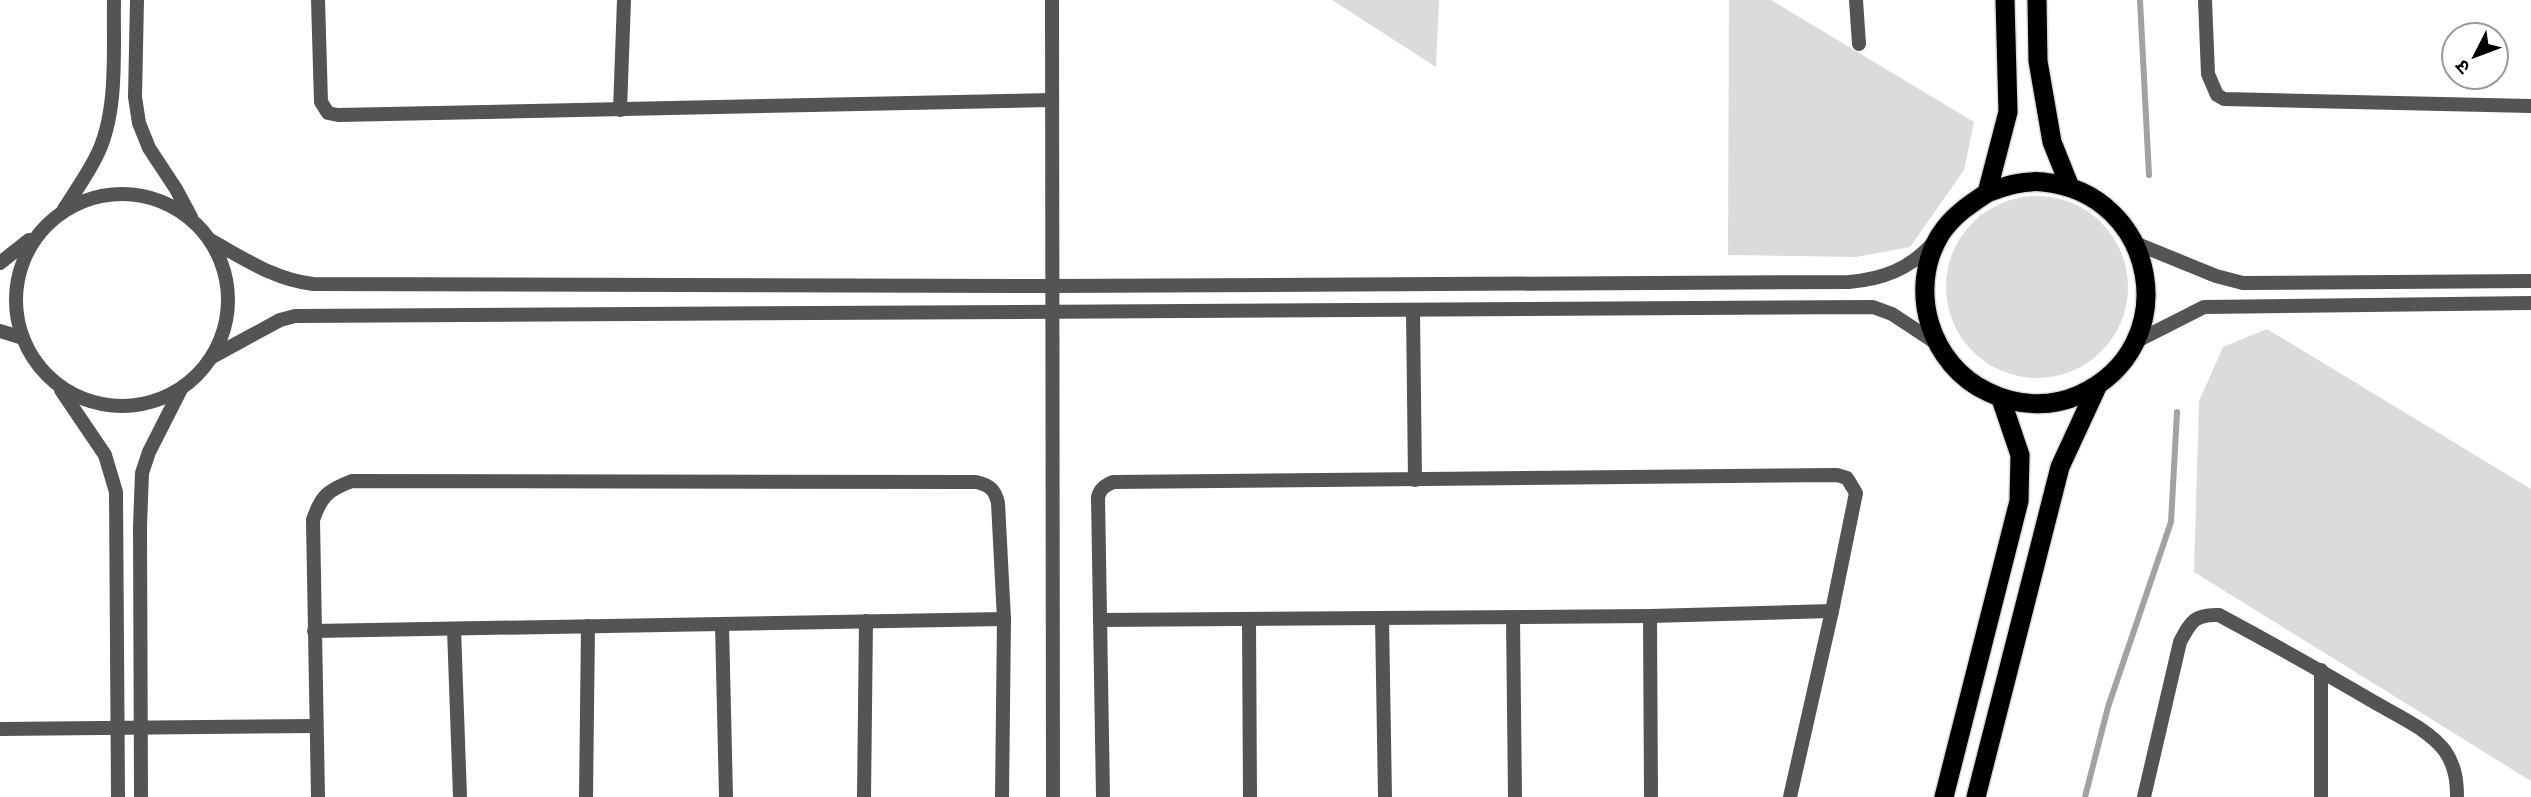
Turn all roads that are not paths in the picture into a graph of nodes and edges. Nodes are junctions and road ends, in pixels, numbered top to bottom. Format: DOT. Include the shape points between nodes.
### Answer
graph roads {
  1 [pos="114,0"];
  2 [pos="136,0"];
  3 [pos="318,0"];
  4 [pos="624,0"];
  5 [pos="1052,0"];
  6 [pos="1856,0"];
  7 [pos="2006,0"];
  8 [pos="2037,0"];
  9 [pos="2205,0"];
  10 [pos="1858,44"];
  11 [pos="1052,100"];
  12 [pos="2531,106"];
  13 [pos="620,110"];
  14 [pos="2070,187"];
  15 [pos="1987,192"];
  16 [pos="63,210"];
  17 [pos="191,217"];
  18 [pos="38,233"];
  19 [pos="1940,236"];
  20 [pos="210,240"];
  21 [pos="2135,243"];
  22 [pos="0,263"];
  23 [pos="2531,281"];
  24 [pos="1052,286"];
  25 [pos="2531,303"];
  26 [pos="1413,311"];
  27 [pos="1052,313"];
  28 [pos="0,331"];
  29 [pos="23,338"];
  30 [pos="2137,341"];
  31 [pos="1936,343"];
  32 [pos="212,357"];
  33 [pos="55,383"];
  34 [pos="2097,387"];
  35 [pos="181,388"];
  36 [pos="2001,399"];
  37 [pos="1415,480"];
  38 [pos="1832,611"];
  39 [pos="1650,616"];
  40 [pos="1513,617"];
  41 [pos="1382,618"];
  42 [pos="1004,619"];
  43 [pos="1249,619"];
  44 [pos="1100,620"];
  45 [pos="866,621"];
  46 [pos="722,624"];
  47 [pos="588,626"];
  48 [pos="454,629"];
  49 [pos="314,631"];
  50 [pos="2321,670"];
  51 [pos="316,726"];
  52 [pos="118,727"];
  53 [pos="141,727"];
  54 [pos="0,729"];
  55 [pos="118,797"];
  56 [pos="141,797"];
  57 [pos="318,797"];
  58 [pos="460,797"];
  59 [pos="586,797"];
  60 [pos="726,797"];
  61 [pos="864,797"];
  62 [pos="1002,797"];
  63 [pos="1053,797"];
  64 [pos="1103,797"];
  65 [pos="1250,797"];
  66 [pos="1385,797"];
  67 [pos="1515,797"];
  68 [pos="1651,797"];
  69 [pos="1790,797"];
  70 [pos="1944,797"];
  71 [pos="1976,797"];
  72 [pos="2144,797"];
  73 [pos="2321,797"];
  74 [pos="2457,797"];
  1 -- 16 [label="street" via="113,91 107,124 97,156"];
  2 -- 17 [label="street" via="139,123"];
  3 -- 13 [label="street" via="321,102 328,113"];
  4 -- 13 [label="street"];
  5 -- 11 [label="street"];
  6 -- 10 [label="street"];
  7 -- 15 [label="highway" via="2008,112"];
  8 -- 14 [label="highway" via="2038,61 2052,142"];
  9 -- 12 [label="street" via="2208,74 2217,95 2224,99"];
  11 -- 13 [label="street"];
  11 -- 24 [label="street"];
  14 -- 15 [label="highway" via="2013,183"];
  14 -- 21 [label="highway" via="2104,206"];
  15 -- 19 [label="highway" via="1960,210"];
  16 -- 17 [label="street" via="93,197 124,193 155,199"];
  16 -- 18 [label="street"];
  17 -- 20 [label="street"];
  18 -- 22 [label="street"];
  18 -- 29 [label="street" via="26,252 15,295"];
  19 -- 24 [label="street" via="1920,258 1889,275 1849,282"];
  19 -- 31 [label="highway" via="1926,270 1925,307"];
  20 -- 24 [label="street" via="271,274 313,284"];
  20 -- 32 [label="street" via="223,268 228,298 227,319"];
  21 -- 23 [label="street" via="2243,283"];
  21 -- 30 [label="highway" via="2147,292"];
  24 -- 27 [label="street"];
  25 -- 30 [label="street" via="2204,307"];
  26 -- 27 [label="street"];
  26 -- 31 [label="street" via="1873,307"];
  26 -- 37 [label="street"];
  27 -- 32 [label="street" via="295,316"];
  27 -- 63 [label="street"];
  28 -- 29 [label="street"];
  29 -- 33 [label="street"];
  30 -- 34 [label="highway" via="2120,366"];
  31 -- 36 [label="highway" via="1952,367"];
  32 -- 35 [label="street"];
  33 -- 35 [label="street" via="95,403 117,406 150,402"];
  33 -- 52 [label="street" via="105,455 116,492"];
  34 -- 36 [label="highway" via="2067,400 2034,405"];
  34 -- 71 [label="highway" via="2060,467"];
  35 -- 53 [label="street" via="142,473"];
  36 -- 70 [label="highway" via="2020,455 2019,501"];
  37 -- 38 [label="street" via="1847,478 1856,493"];
  37 -- 44 [label="street" via="1105,485 1098,497"];
  38 -- 39 [label="street"];
  38 -- 69 [label="street"];
  39 -- 40 [label="street"];
  39 -- 68 [label="street"];
  40 -- 41 [label="street"];
  40 -- 67 [label="street"];
  41 -- 43 [label="street"];
  41 -- 66 [label="street"];
  42 -- 45 [label="street"];
  42 -- 49 [label="street" via="996,492 976,482 352,481 333,488 319,502 313,520"];
  42 -- 62 [label="street"];
  43 -- 44 [label="street"];
  43 -- 65 [label="street"];
  44 -- 64 [label="street"];
  45 -- 46 [label="street"];
  45 -- 61 [label="street"];
  46 -- 47 [label="street"];
  46 -- 60 [label="street"];
  47 -- 48 [label="street"];
  47 -- 59 [label="street"];
  48 -- 49 [label="street"];
  48 -- 58 [label="street"];
  49 -- 51 [label="street"];
  50 -- 72 [label="street" via="2219,615 2204,614 2193,620 2180,642"];
  50 -- 73 [label="street"];
  50 -- 74 [label="street" via="2426,732 2453,763"];
  51 -- 53 [label="street"];
  51 -- 57 [label="street"];
  52 -- 53 [label="street"];
  52 -- 54 [label="street"];
  52 -- 55 [label="street"];
  53 -- 56 [label="street"];
}
